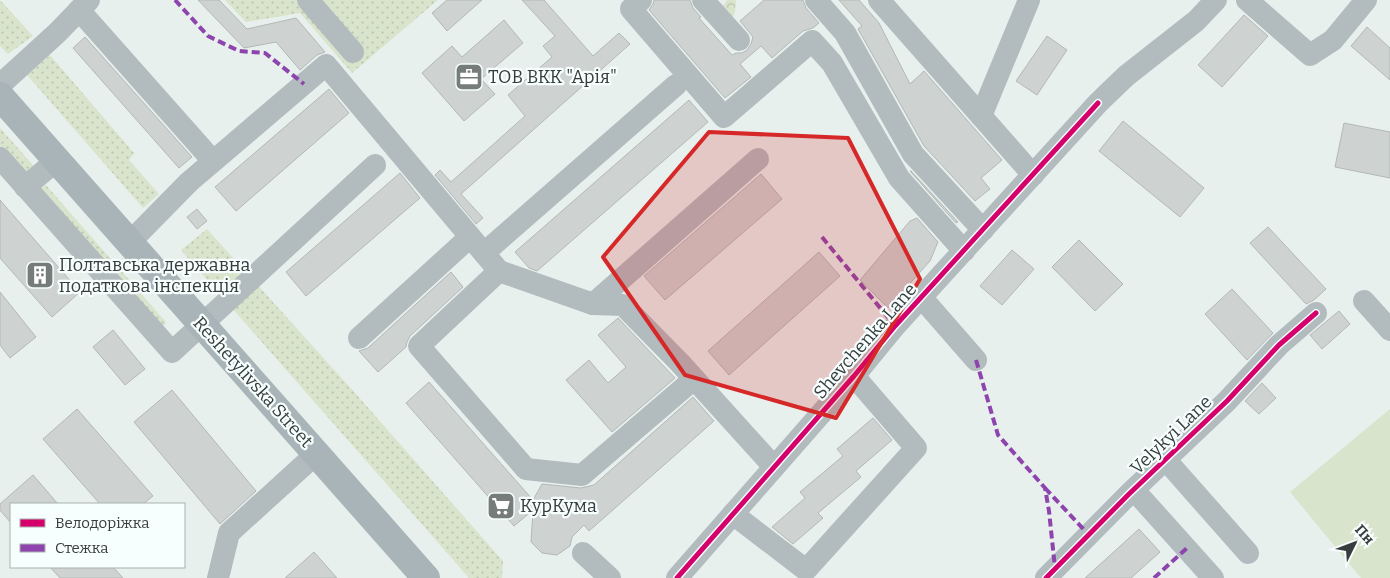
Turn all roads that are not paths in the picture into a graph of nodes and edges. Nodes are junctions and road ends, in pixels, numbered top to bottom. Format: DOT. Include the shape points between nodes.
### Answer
graph roads {
  1 [pos="308,0"];
  2 [pos="641,0"];
  3 [pos="703,0"];
  4 [pos="816,0"];
  5 [pos="879,0"];
  6 [pos="1029,0"];
  7 [pos="1216,0"];
  8 [pos="1247,0"];
  9 [pos="1366,0"];
  10 [pos="84,5"];
  11 [pos="739,40"];
  12 [pos="353,52"];
  13 [pos="0,85"];
  14 [pos="676,85"];
  15 [pos="0,96"];
  16 [pos="981,116"];
  17 [pos="0,158"];
  18 [pos="758,159"];
  19 [pos="56,161"];
  20 [pos="213,161"];
  21 [pos="375,165"];
  22 [pos="1033,175"];
  23 [pos="25,186"];
  24 [pos="983,230"];
  25 [pos="128,243"];
  26 [pos="477,245"];
  27 [pos="964,251"];
  28 [pos="499,271"];
  29 [pos="922,297"];
  30 [pos="1364,301"];
  31 [pos="593,304"];
  32 [pos="1316,313"];
  33 [pos="201,324"];
  34 [pos="1390,330"];
  35 [pos="359,338"];
  36 [pos="976,360"];
  37 [pos="854,376"];
  38 [pos="694,379"];
  39 [pos="316,454"];
  40 [pos="1165,459"];
  41 [pos="774,467"];
  42 [pos="1134,490"];
  43 [pos="732,514"];
  44 [pos="583,552"];
  45 [pos="1248,553"];
  46 [pos="218,578"];
  47 [pos="426,578"];
  48 [pos="610,578"];
  49 [pos="677,578"];
  50 [pos="1046,578"];
  51 [pos="1213,578"];
  1 -- 12 [label="street"];
  2 -- 27 [label="street" via="631,9 724,117 812,41 832,64 899,178"];
  3 -- 11 [label="street"];
  4 -- 24 [label="street" via="845,33 913,154"];
  5 -- 16 [label="street"];
  6 -- 16 [label="street"];
  7 -- 22 [label="street, Shevchenka Lane" via="1196,21 1126,76"];
  8 -- 9 [label="street" via="1310,55 1333,40"];
  10 -- 13 [label="street"];
  10 -- 20 [label="street"];
  14 -- 26 [label="street"];
  15 -- 19 [label="main road, Reshetylivska Street"];
  16 -- 22 [label="street"];
  17 -- 23 [label="street"];
  18 -- 31 [label="street"];
  19 -- 23 [label="street"];
  19 -- 25 [label="main road, Reshetylivska Street"];
  20 -- 25 [label="street"];
  20 -- 26 [label="street" via="326,65"];
  21 -- 33 [label="street"];
  22 -- 24 [label="street, Shevchenka Lane"];
  23 -- 33 [label="street" via="172,352"];
  24 -- 27 [label="street, Shevchenka Lane"];
  25 -- 33 [label="main road, Reshetylivska Street"];
  26 -- 28 [label="street"];
  26 -- 35 [label="street"];
  27 -- 29 [label="street, Shevchenka Lane"];
  28 -- 31 [label="street"];
  28 -- 38 [label="street" via="419,346 526,469 582,475"];
  29 -- 36 [label="street"];
  29 -- 37 [label="street, Shevchenka Lane"];
  30 -- 34 [label="street"];
  31 -- 38 [label="street" via="623,305"];
  32 -- 40 [label="street, Velykyi Lane" via="1279,345"];
  33 -- 39 [label="main road, Reshetylivska Street"];
  37 -- 41 [label="street, Shevchenka Lane"];
  37 -- 43 [label="street" via="916,448 806,570"];
  38 -- 41 [label="street"];
  39 -- 46 [label="street" via="229,533"];
  39 -- 47 [label="main road, Reshetylivska Street"];
  40 -- 42 [label="street, Velykyi Lane"];
  40 -- 45 [label="street"];
  41 -- 43 [label="street, Shevchenka Lane"];
  42 -- 50 [label="street, Velykyi Lane"];
  42 -- 51 [label="street"];
  43 -- 49 [label="street, Shevchenka Lane"];
  44 -- 48 [label="street"];
}
